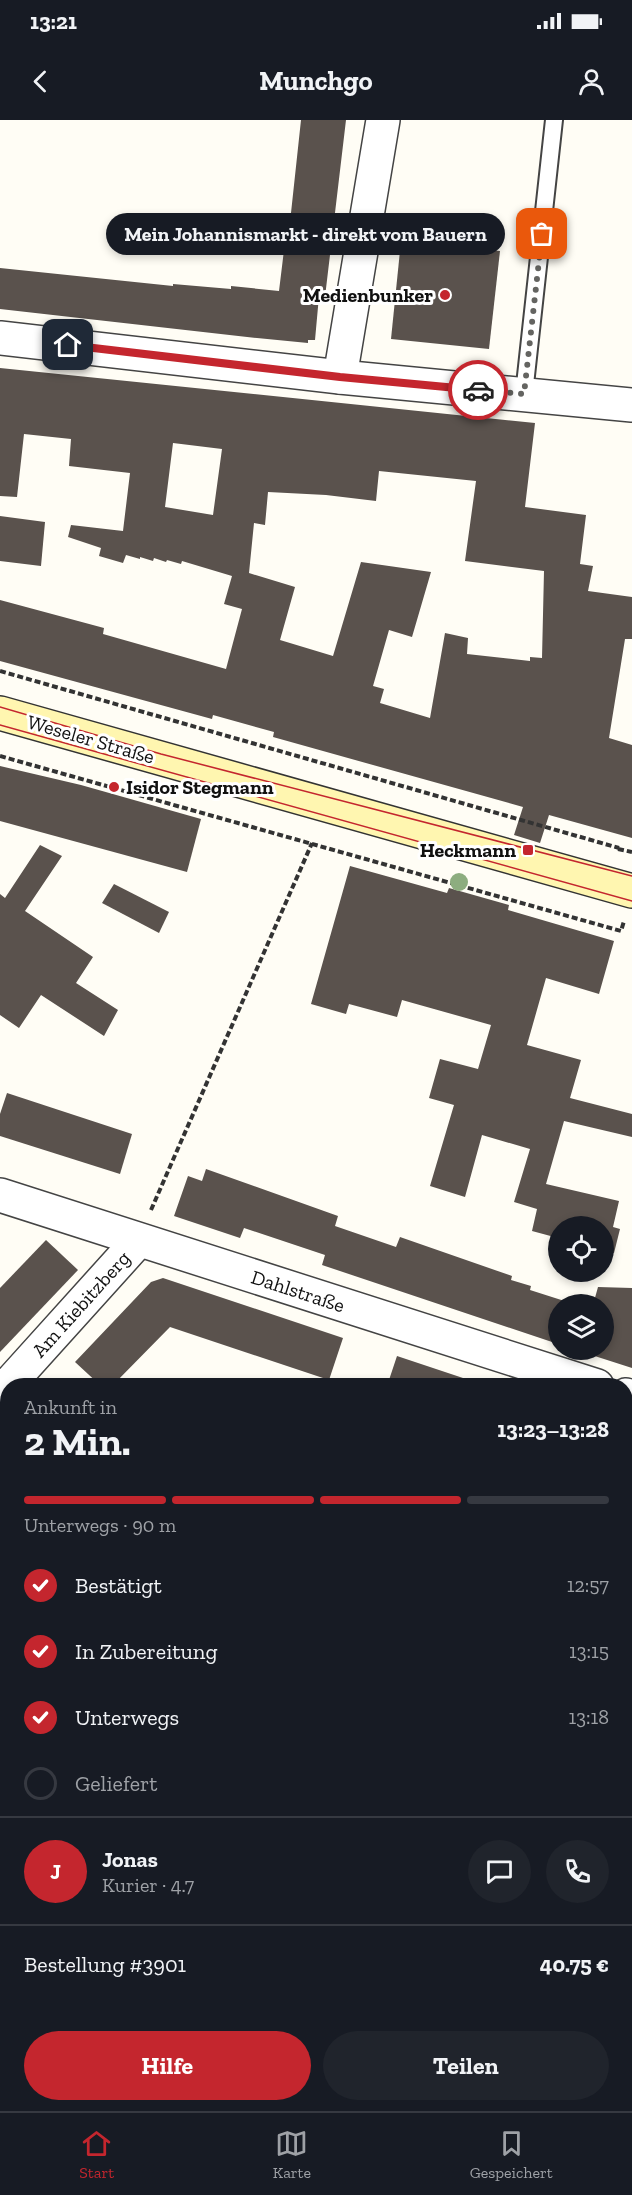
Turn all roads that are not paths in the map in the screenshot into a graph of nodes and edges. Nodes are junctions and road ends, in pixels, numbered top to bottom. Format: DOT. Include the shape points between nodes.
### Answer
graph roads {
  1 [pos="383,120"];
  2 [pos="554,120"];
  3 [pos="0,338"];
  4 [pos="340,377"];
  5 [pos="524,394"];
  6 [pos="632,405"];
  7 [pos="0,713"];
  8 [pos="630,901"];
  9 [pos="0,1195"];
  10 [pos="138,1241"];
  11 [pos="14,1378"];
  12 [pos="572,1378"];
  1 -- 4 [label="street"];
  2 -- 5 [label="lane"];
  3 -- 4 [label="street"];
  4 -- 5 [label="street"];
  5 -- 6 [label="street"];
  7 -- 8 [label="main road, Weseler Straße"];
  9 -- 10 [label="street, Dahlstraße"];
  10 -- 11 [label="street, Am Kiebitzberg"];
  10 -- 12 [label="street, Dahlstraße"];
}
